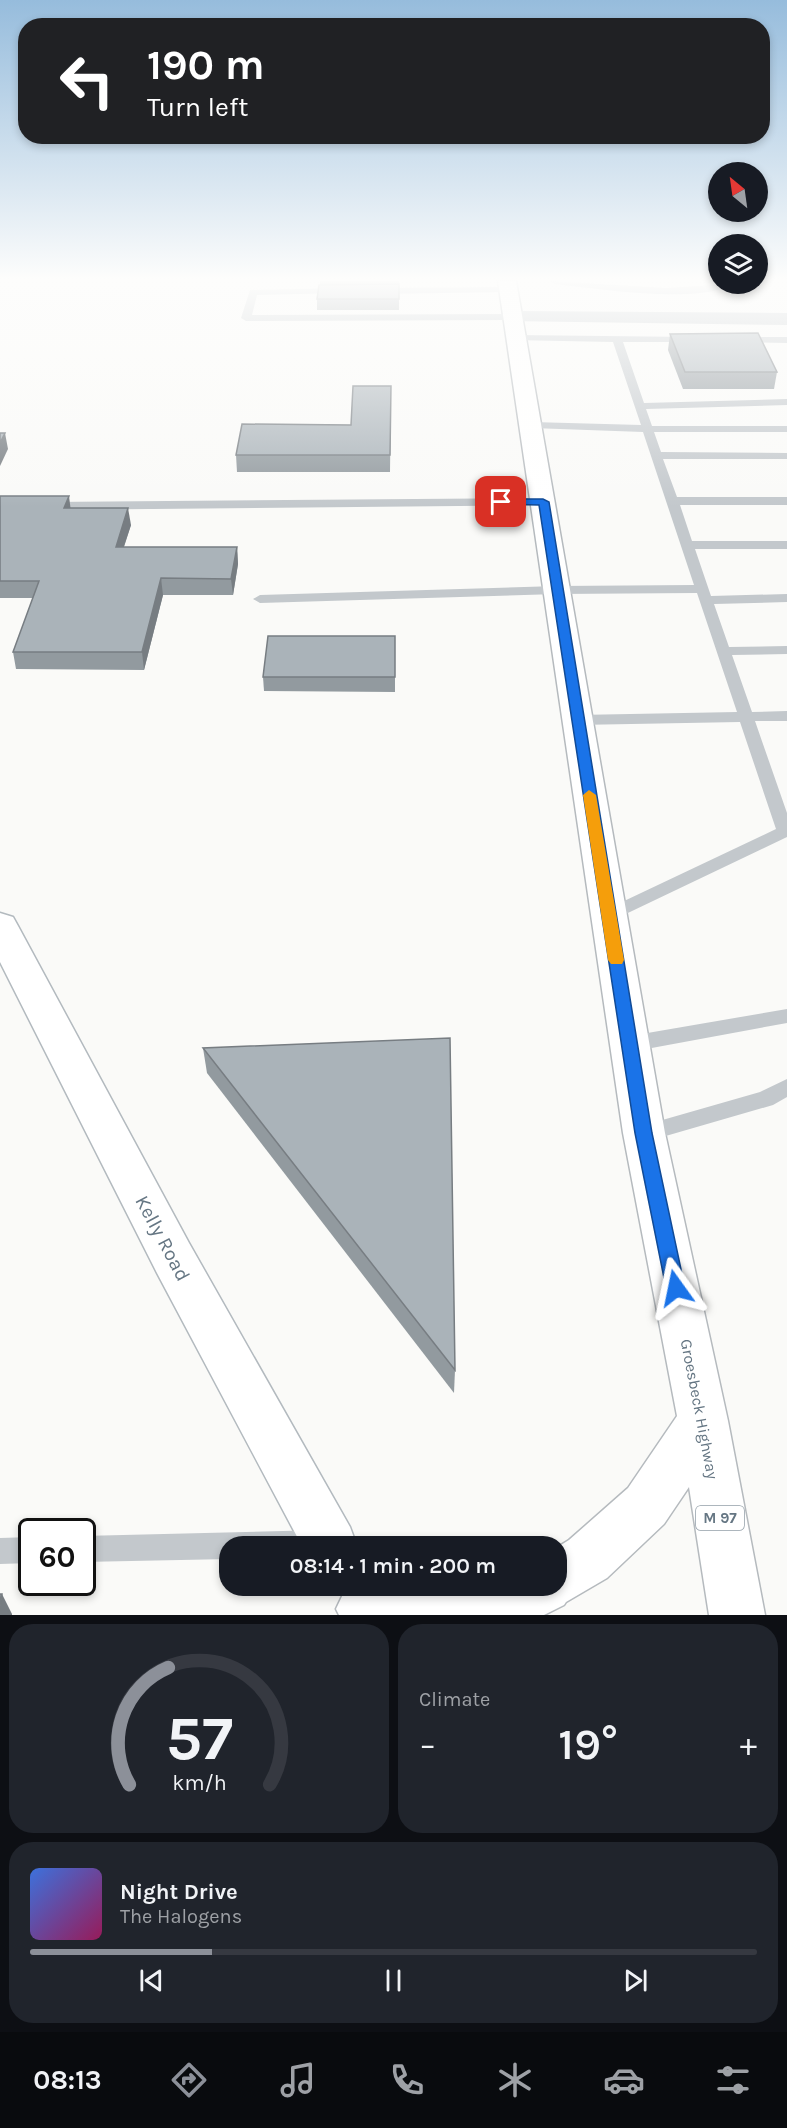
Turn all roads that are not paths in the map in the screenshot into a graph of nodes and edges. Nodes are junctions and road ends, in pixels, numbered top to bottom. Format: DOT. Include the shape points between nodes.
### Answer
graph roads {
  1 [pos="520,356"];
  2 [pos="622,356"];
  3 [pos="787,402"];
  4 [pos="639,406"];
  5 [pos="532,425"];
  6 [pos="649,429"];
  7 [pos="787,429"];
  8 [pos="657,455"];
  9 [pos="787,456"];
  10 [pos="673,501"];
  11 [pos="787,501"];
  12 [pos="543,502"];
  13 [pos="35,506"];
  14 [pos="687,545"];
  15 [pos="787,545"];
  16 [pos="557,590"];
  17 [pos="704,594"];
  18 [pos="787,598"];
  19 [pos="260,599"];
  20 [pos="787,650"];
  21 [pos="724,651"];
  22 [pos="746,716"];
  23 [pos="787,717"];
  24 [pos="577,720"];
  25 [pos="786,831"];
  26 [pos="609,916"];
  27 [pos="0,926"];
  28 [pos="787,1016"];
  29 [pos="630,1044"];
  30 [pos="787,1087"];
  31 [pos="644,1133"];
  32 [pos="703,1421"];
  33 [pos="325,1536"];
  34 [pos="18,1550"];
  35 [pos="0,1551"];
  36 [pos="96,1551"];
  37 [pos="219,1565"];
  38 [pos="567,1571"];
  39 [pos="386,1596"];
  40 [pos="522,1596"];
  41 [pos="737,1615"];
  1 -- 5 [label="main road, Groesbeck Highway / M 97"];
  2 -- 4 [label="lane"];
  3 -- 4 [label="lane"];
  4 -- 6 [label="lane"];
  5 -- 6 [label="lane"];
  5 -- 12 [label="main road, Groesbeck Highway / M 97"];
  6 -- 7 [label="lane"];
  6 -- 8 [label="lane"];
  8 -- 9 [label="lane"];
  8 -- 10 [label="lane"];
  10 -- 11 [label="lane"];
  10 -- 14 [label="lane"];
  12 -- 13 [label="lane"];
  12 -- 16 [label="main road, Groesbeck Highway / M 97"];
  14 -- 15 [label="lane"];
  14 -- 17 [label="lane"];
  16 -- 17 [label="lane"];
  16 -- 19 [label="lane"];
  16 -- 24 [label="main road, Groesbeck Highway / M 97"];
  17 -- 18 [label="lane"];
  17 -- 21 [label="lane"];
  20 -- 21 [label="lane"];
  21 -- 22 [label="lane"];
  22 -- 23 [label="lane"];
  22 -- 24 [label="lane"];
  22 -- 25 [label="lane"];
  24 -- 26 [label="main road, Groesbeck Highway / M 97"];
  25 -- 26 [label="lane"];
  26 -- 29 [label="main road, Groesbeck Highway / M 97"];
  27 -- 33 [label="main road, Kelly Road" via="173,1258"];
  28 -- 29 [label="lane"];
  29 -- 31 [label="main road, Groesbeck Highway / M 97"];
  30 -- 31 [label="lane" via="766,1099"];
  31 -- 32 [label="main road, Groesbeck Highway / M 97"];
  32 -- 38 [label="main road" via="646,1506 588,1559"];
  32 -- 41 [label="main road, Groesbeck Highway / M 97"];
  34 -- 35 [label="lane"];
  36 -- 37 [label="lane"];
  39 -- 40 [label="main road" via="424,1612 482,1608"];
}
